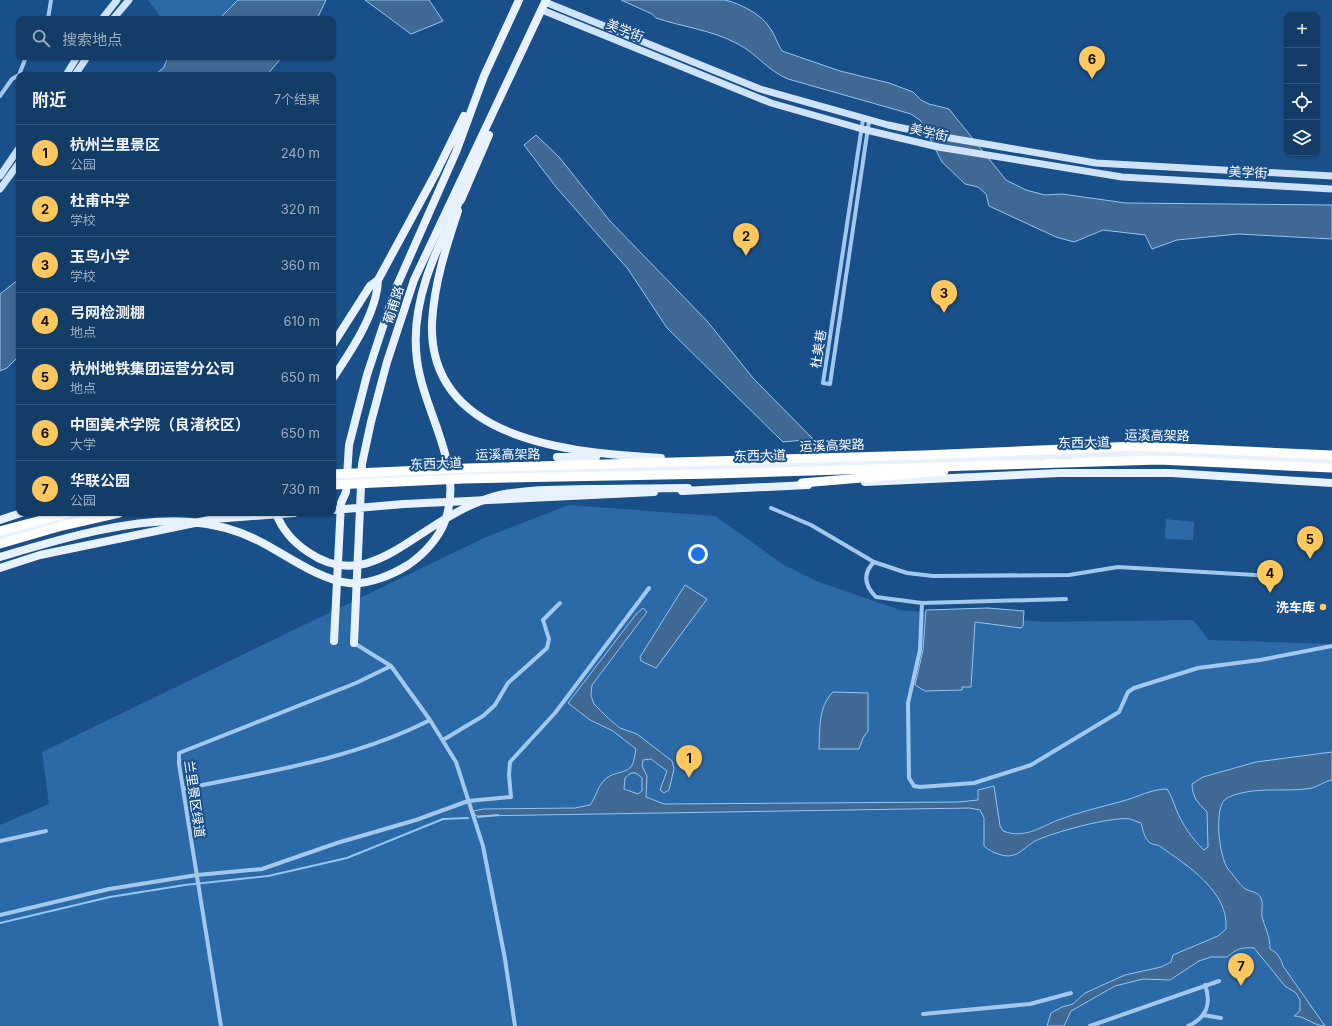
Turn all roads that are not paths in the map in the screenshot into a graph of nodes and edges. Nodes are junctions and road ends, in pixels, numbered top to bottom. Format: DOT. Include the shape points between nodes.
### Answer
graph roads {
  1 [pos="51,0"];
  2 [pos="117,0"];
  3 [pos="129,0"];
  4 [pos="519,0"];
  5 [pos="545,4"];
  6 [pos="48,16"];
  7 [pos="104,16"];
  8 [pos="116,16"];
  9 [pos="526,44"];
  10 [pos="25,60"];
  11 [pos="76,60"];
  12 [pos="85,60"];
  13 [pos="20,72"];
  14 [pos="68,72"];
  15 [pos="77,72"];
  16 [pos="484,76"];
  17 [pos="16,77"];
  18 [pos="0,96"];
  19 [pos="866,120"];
  20 [pos="865,129"];
  21 [pos="16,152"];
  22 [pos="16,167"];
  23 [pos="0,176"];
  24 [pos="1332,176"];
  25 [pos="0,189"];
  26 [pos="1332,189"];
  27 [pos="463,194"];
  28 [pos="378,280"];
  29 [pos="336,339"];
  30 [pos="336,373"];
  31 [pos="996,452"];
  32 [pos="799,456"];
  33 [pos="1332,456"];
  34 [pos="556,457"];
  35 [pos="661,458"];
  36 [pos="1332,462"];
  37 [pos="998,466"];
  38 [pos="1332,468"];
  39 [pos="336,474"];
  40 [pos="361,478"];
  41 [pos="346,479"];
  42 [pos="336,480"];
  43 [pos="1332,483"];
  44 [pos="802,484"];
  45 [pos="336,485"];
  46 [pos="360,508"];
  47 [pos="771,508"];
  48 [pos="337,510"];
  49 [pos="16,515"];
  50 [pos="57,516"];
  51 [pos="83,516"];
  52 [pos="106,516"];
  53 [pos="246,516"];
  54 [pos="278,516"];
  55 [pos="0,520"];
  56 [pos="0,531"];
  57 [pos="0,539"];
  58 [pos="0,544"];
  59 [pos="0,557"];
  60 [pos="874,562"];
  61 [pos="0,568"];
  62 [pos="1273,576"];
  63 [pos="649,588"];
  64 [pos="1066,599"];
  65 [pos="922,602"];
  66 [pos="560,603"];
  67 [pos="334,642"];
  68 [pos="354,643"];
  69 [pos="1332,646"];
  70 [pos="391,666"];
  71 [pos="430,720"];
  72 [pos="443,740"];
  73 [pos="183,789"];
  74 [pos="468,801"];
  75 [pos="46,831"];
  76 [pos="0,841"];
  77 [pos="197,875"];
  78 [pos="0,915"];
  79 [pos="1219,981"];
  80 [pos="1205,986"];
  81 [pos="1071,993"];
  82 [pos="923,1014"];
  83 [pos="1203,1015"];
  84 [pos="1221,1018"];
  85 [pos="221,1026"];
  86 [pos="515,1026"];
  87 [pos="1090,1026"];
  88 [pos="1188,1026"];
  1 -- 6 [label="street"];
  2 -- 7 [label="street"];
  3 -- 8 [label="street"];
  4 -- 16 [label="main road, 葡甫路"];
  5 -- 9 [label="main road, 葡甫路"];
  5 -- 19 [label="street, 美学街" via="760,89"];
  5 -- 20 [label="street, 美学街" via="771,103"];
  9 -- 27 [label="main road"];
  9 -- 40 [label="main road, 葡甫路" via="414,280 387,362 362,464"];
  10 -- 13 [label="street"];
  11 -- 14 [label="street"];
  12 -- 15 [label="street"];
  16 -- 28 [label="main road" via="436,173"];
  16 -- 41 [label="main road, 葡甫路" via="456,152 395,290 367,375 349,445"];
  17 -- 18 [label="street"];
  19 -- 20 [label="street, 杜美巷"];
  19 -- 24 [label="street, 美学街" via="950,138 1096,163"];
  20 -- 20 [label="street, 杜美巷" via="830,384 823,383"];
  20 -- 26 [label="street, 美学街" via="938,147 1116,176"];
  21 -- 23 [label="street"];
  22 -- 25 [label="street"];
  27 -- 35 [label="main road, bridge" via="441,264 432,323 437,360 456,395 466,407 481,418 522,437 579,451"];
  27 -- 59 [label="main road, bridge" via="422,290 416,318 416,359 429,409 448,461 450,497 444,523 438,534 411,563 380,577 348,583 320,573 241,533 206,523 174,521 101,531"];
  28 -- 29 [label="main road" via="370,286"];
  28 -- 30 [label="main road" via="373,304"];
  31 -- 32 [label="highway, bridge"];
  31 -- 33 [label="highway, 运溪高架路, bridge" via="1135,446"];
  31 -- 39 [label="highway, 运溪高架路, bridge"];
  32 -- 35 [label="main road, bridge"];
  34 -- 35 [label="main road"];
  36 -- 40 [label="main road, 东西大道" via="1154,453"];
  37 -- 38 [label="highway, 运溪高架路, bridge" via="1159,460"];
  37 -- 44 [label="highway, bridge"];
  37 -- 45 [label="highway, 运溪高架路, bridge" via="463,479"];
  40 -- 41 [label="main road, 东西大道"];
  40 -- 46 [label="main road, 葡甫路"];
  41 -- 42 [label="main road, 东西大道"];
  41 -- 48 [label="main road, 葡甫路" via="346,492"];
  43 -- 46 [label="main road" via="1171,473 1059,473"];
  44 -- 54 [label="main road, bridge" via="510,493 475,503 390,554 352,566 326,563 304,549 285,531"];
  46 -- 48 [label="main road"];
  46 -- 68 [label="main road, 葡甫路"];
  47 -- 60 [label="street" via="811,524"];
  48 -- 67 [label="main road, 葡甫路"];
  49 -- 55 [label="main road"];
  50 -- 56 [label="highway"];
  51 -- 57 [label="main road"];
  52 -- 58 [label="highway"];
  53 -- 61 [label="main road" via="214,518 40,555"];
  60 -- 62 [label="street" via="907,573 933,576 1069,575 1118,567"];
  60 -- 65 [label="street" via="866,578 867,587 876,597"];
  63 -- 74 [label="street" via="555,713 510,762 511,797"];
  64 -- 65 [label="street"];
  65 -- 69 [label="street" via="920,650 908,703 909,778 914,786 920,787 974,783 1031,765 1119,712 1128,692 1134,688 1198,668 1260,660"];
  66 -- 72 [label="street" via="544,620 549,639 547,648 508,683 495,705 483,716"];
  68 -- 70 [label="street"];
  70 -- 71 [label="street"];
  70 -- 73 [label="street, 兰里景区绿道" via="356,683 179,753 178,764"];
  71 -- 72 [label="street"];
  71 -- 73 [label="street" via="384,740 332,756"];
  72 -- 74 [label="street" via="456,762"];
  73 -- 77 [label="street, 兰里景区绿道"];
  74 -- 77 [label="street" via="262,869"];
  74 -- 86 [label="street" via="483,846"];
  75 -- 76 [label="street"];
  77 -- 78 [label="street" via="109,889"];
  77 -- 85 [label="street, 兰里景区绿道"];
  79 -- 80 [label="street"];
  80 -- 83 [label="street" via="1210,997"];
  80 -- 87 [label="street"];
  81 -- 82 [label="street" via="1030,1004"];
  83 -- 84 [label="street"];
  83 -- 88 [label="street" via="1199,1021"];
}
